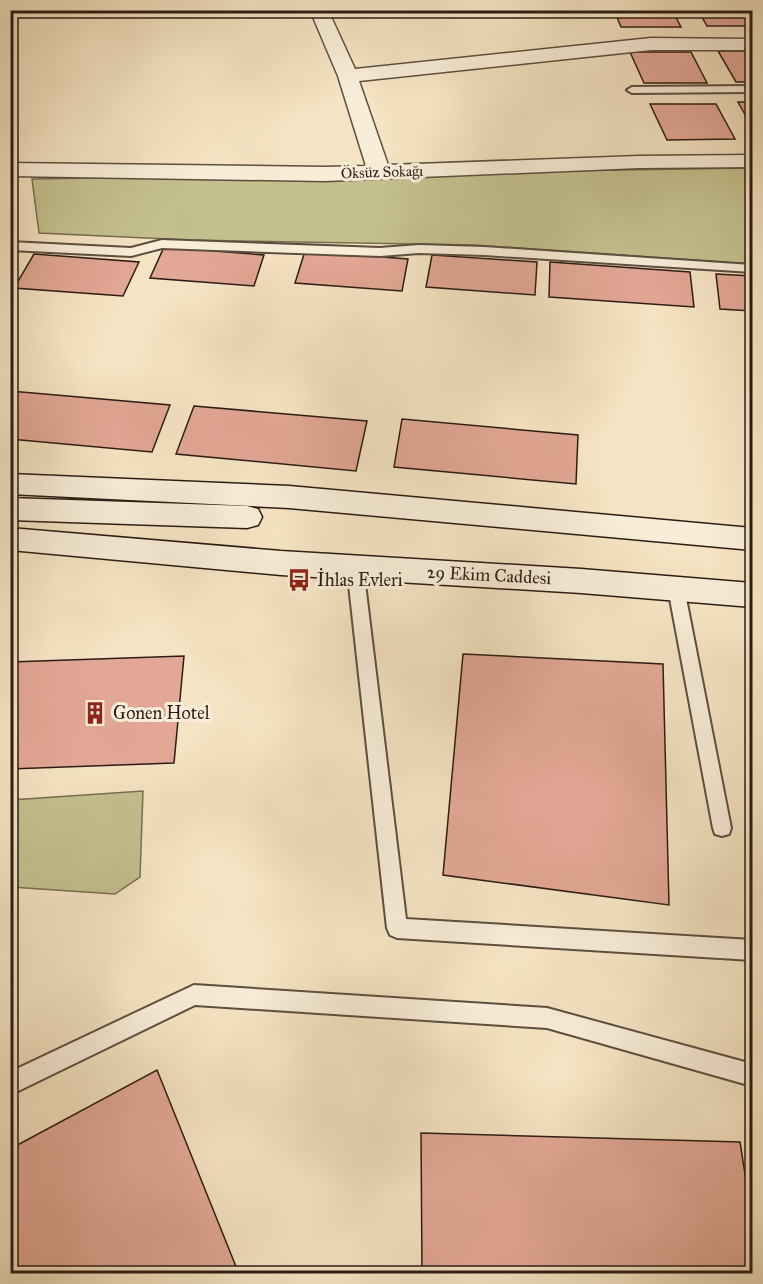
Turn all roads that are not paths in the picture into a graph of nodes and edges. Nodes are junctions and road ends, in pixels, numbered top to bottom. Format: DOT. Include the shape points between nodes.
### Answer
graph roads {
  1 [pos="319,10"];
  2 [pos="753,44"];
  3 [pos="348,76"];
  4 [pos="632,90"];
  5 [pos="753,90"];
  6 [pos="753,161"];
  7 [pos="10,169"];
  8 [pos="379,172"];
  9 [pos="10,246"];
  10 [pos="753,269"];
  11 [pos="10,484"];
  12 [pos="10,509"];
  13 [pos="552,520"];
  14 [pos="10,539"];
  15 [pos="753,539"];
  16 [pos="355,567"];
  17 [pos="676,588"];
  18 [pos="753,595"];
  19 [pos="722,828"];
  20 [pos="753,950"];
  21 [pos="753,1075"];
  22 [pos="10,1084"];
  1 -- 3 [label="street"];
  2 -- 3 [label="street" via="651,44"];
  3 -- 8 [label="street"];
  4 -- 5 [label="lane"];
  6 -- 8 [label="street, Öksüz Sokağı"];
  7 -- 8 [label="street, Öksüz Sokağı"];
  9 -- 10 [label="lane" via="131,252 162,244 380,252 484,251"];
  11 -- 13 [label="street" via="289,497"];
  12 -- 13 [label="street" via="405,521"];
  13 -- 15 [label="street"];
  14 -- 16 [label="street, 29 Ekim Caddesi"];
  16 -- 17 [label="street, 29 Ekim Caddesi"];
  16 -- 20 [label="lane" via="397,928"];
  17 -- 18 [label="street, 29 Ekim Caddesi"];
  17 -- 19 [label="lane"];
  21 -- 22 [label="lane" via="547,1018 194,995"];
}
